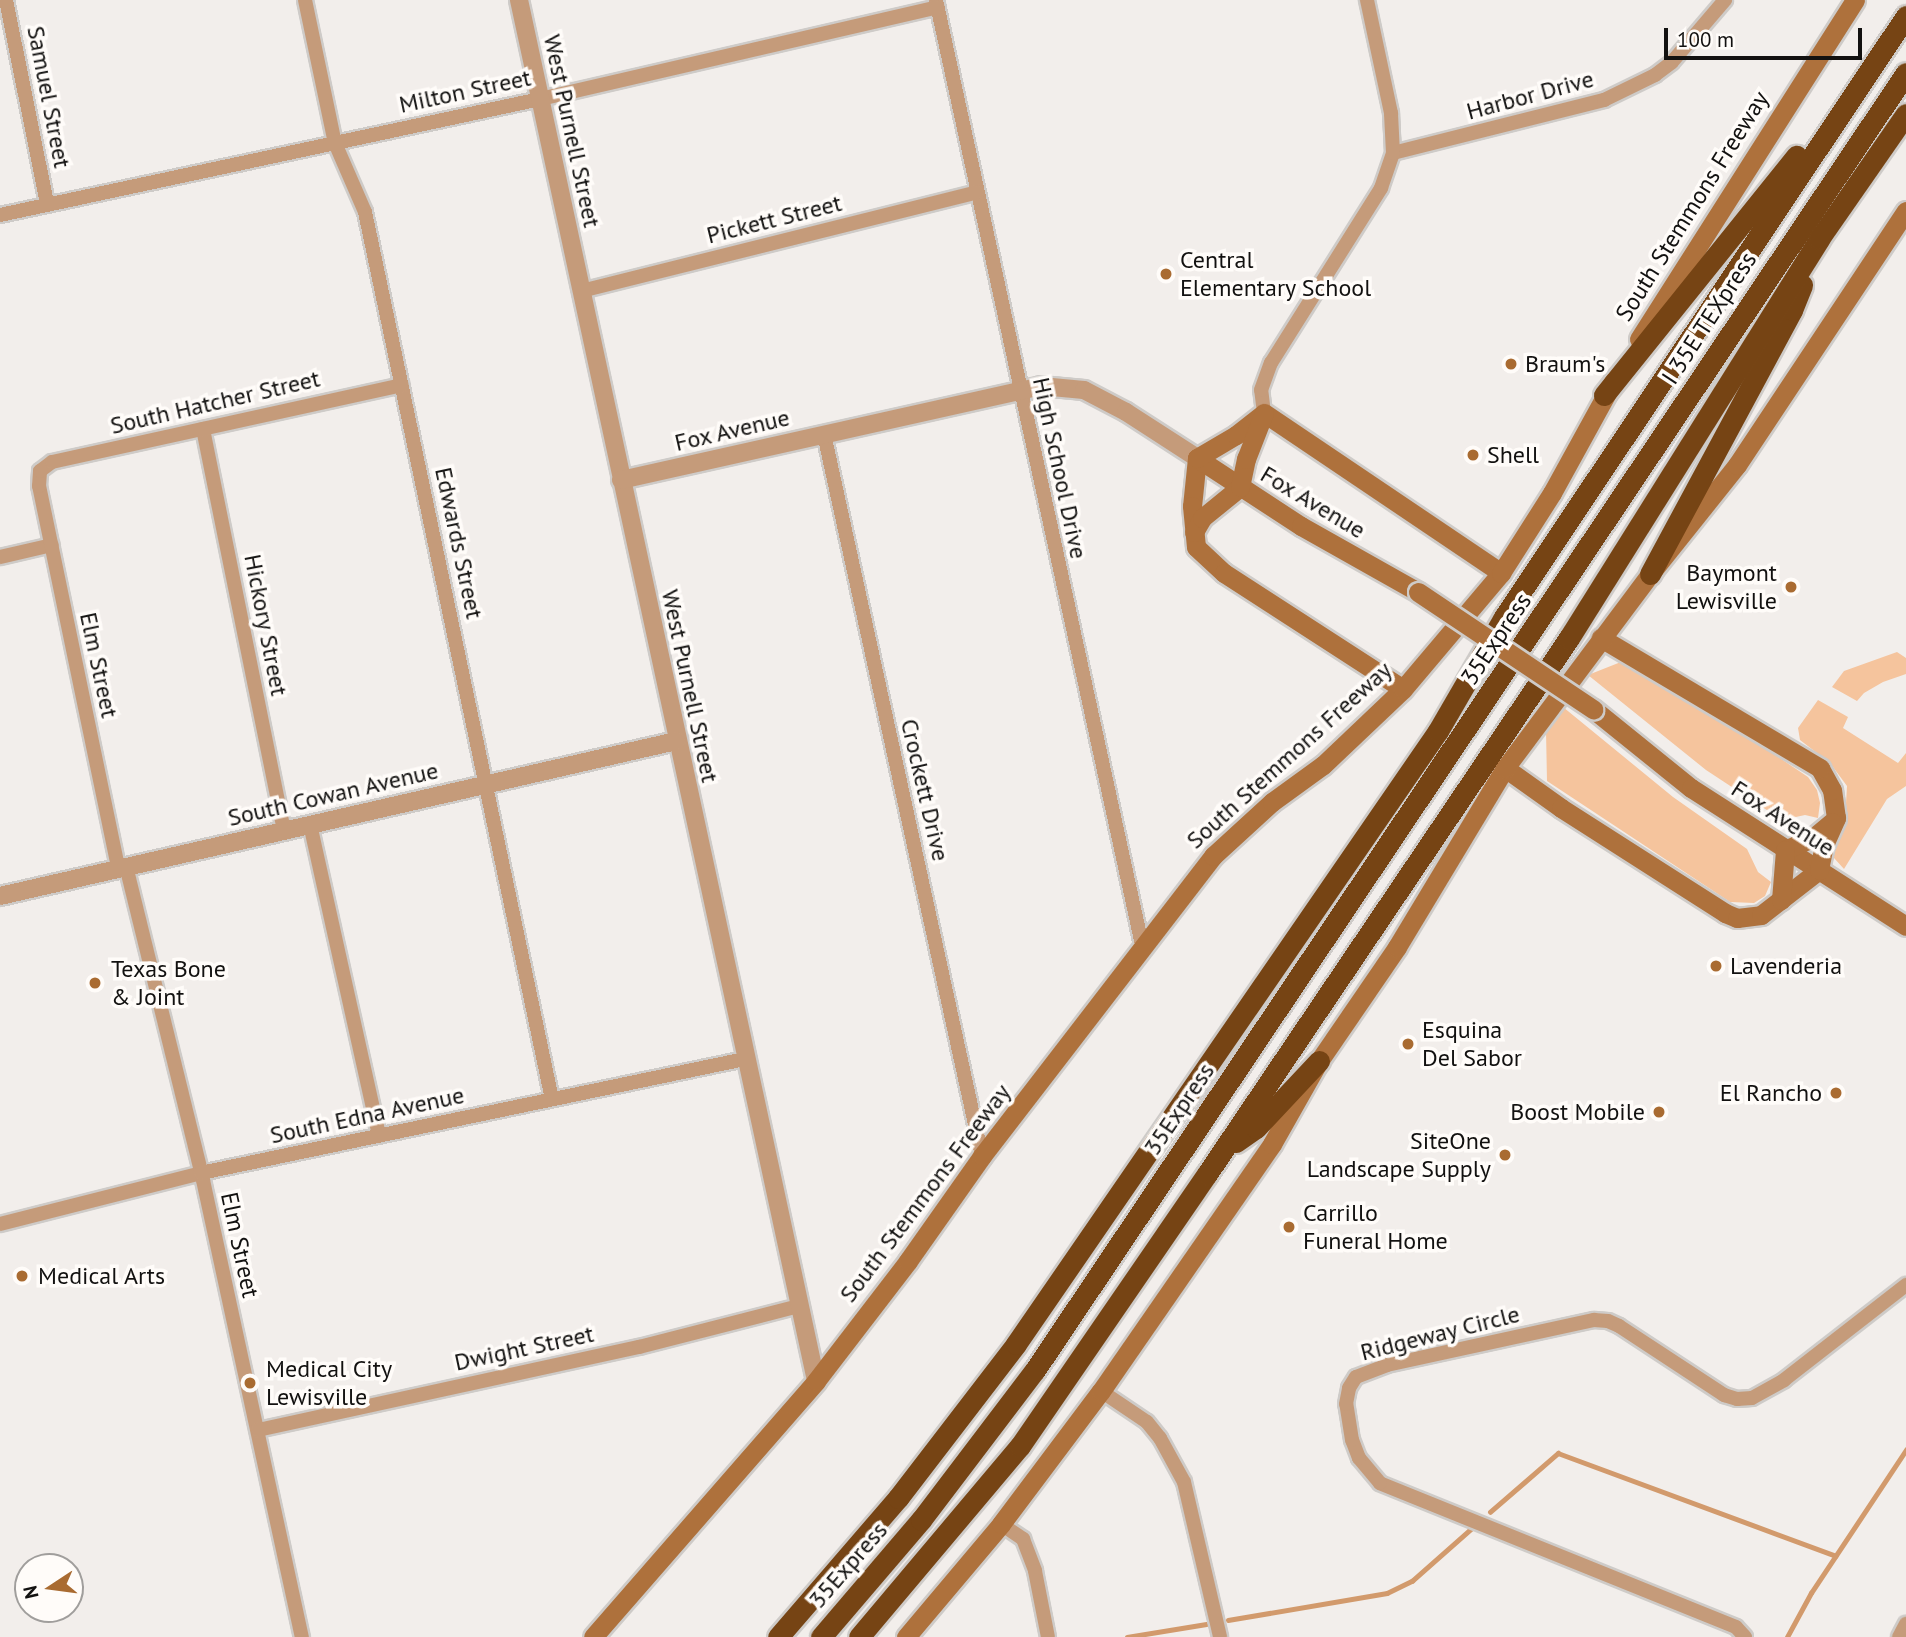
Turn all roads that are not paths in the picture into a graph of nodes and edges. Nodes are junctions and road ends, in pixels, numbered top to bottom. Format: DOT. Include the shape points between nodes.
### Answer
graph roads {
  1 [pos="6,0"];
  2 [pos="305,0"];
  3 [pos="519,0"];
  4 [pos="1367,0"];
  5 [pos="1726,0"];
  6 [pos="1855,0"];
  7 [pos="937,4"];
  8 [pos="1906,9"];
  9 [pos="1906,16"];
  10 [pos="1906,73"];
  11 [pos="540,99"];
  12 [pos="1906,114"];
  13 [pos="335,142"];
  14 [pos="1393,153"];
  15 [pos="977,192"];
  16 [pos="47,203"];
  17 [pos="1906,211"];
  18 [pos="0,215"];
  19 [pos="1819,239"];
  20 [pos="581,291"];
  21 [pos="402,385"];
  22 [pos="1019,390"];
  23 [pos="1605,395"];
  24 [pos="1264,413"];
  25 [pos="203,429"];
  26 [pos="824,434"];
  27 [pos="1196,458"];
  28 [pos="40,471"];
  29 [pos="621,480"];
  30 [pos="1240,487"];
  31 [pos="1194,532"];
  32 [pos="52,545"];
  33 [pos="0,557"];
  34 [pos="1501,573"];
  35 [pos="1650,574"];
  36 [pos="1558,594"];
  37 [pos="1601,638"];
  38 [pos="1403,689"];
  39 [pos="676,741"];
  40 [pos="1505,768"];
  41 [pos="486,784"];
  42 [pos="1836,818"];
  43 [pos="310,824"];
  44 [pos="284,830"];
  45 [pos="1785,850"];
  46 [pos="122,867"];
  47 [pos="1819,870"];
  48 [pos="0,896"];
  49 [pos="1781,900"];
  50 [pos="1906,926"];
  51 [pos="1142,945"];
  52 [pos="745,1059"];
  53 [pos="1319,1061"];
  54 [pos="552,1099"];
  55 [pos="379,1135"];
  56 [pos="1223,1151"];
  57 [pos="982,1156"];
  58 [pos="201,1173"];
  59 [pos="0,1224"];
  60 [pos="1906,1285"];
  61 [pos="799,1306"];
  62 [pos="816,1381"];
  63 [pos="1101,1391"];
  64 [pos="258,1430"];
  65 [pos="1001,1524"];
  66 [pos="1906,1624"];
  67 [pos="302,1637"];
  68 [pos="593,1637"];
  69 [pos="778,1637"];
  70 [pos="821,1637"];
  71 [pos="859,1637"];
  72 [pos="906,1637"];
  73 [pos="1048,1637"];
  74 [pos="1220,1637"];
  75 [pos="1745,1637"];
  76 [pos="1899,1637"];
  1 -- 16 [label="street, Samuel Street"];
  2 -- 13 [label="street, Edwards Street"];
  3 -- 11 [label="street, West Purnell Street"];
  4 -- 14 [label="street" via="1391,113"];
  5 -- 14 [label="street, Harbor Drive" via="1672,62 1604,100"];
  6 -- 23 [label="main road, South Stemmons Freeway"];
  7 -- 11 [label="street, Milton Street"];
  7 -- 15 [label="street, High School Drive"];
  8 -- 23 [label="highway" via="1783,173"];
  9 -- 69 [label="highway" via="1504,617 1438,731 1016,1344 898,1498"];
  10 -- 36 [label="highway, I 35E TEXpress"];
  11 -- 13 [label="street, Milton Street"];
  11 -- 20 [label="street, West Purnell Street"];
  12 -- 19 [label="highway"];
  13 -- 16 [label="street, Milton Street"];
  13 -- 21 [label="street, Edwards Street" via="365,212"];
  14 -- 24 [label="street" via="1381,188 1271,363 1261,390"];
  15 -- 20 [label="street, Pickett Street"];
  15 -- 22 [label="street, High School Drive"];
  16 -- 18 [label="street, Milton Street"];
  17 -- 35 [label="main road" via="1737,465"];
  19 -- 35 [label="highway" via="1792,310"];
  19 -- 56 [label="highway" via="1569,638"];
  20 -- 29 [label="street, West Purnell Street"];
  21 -- 25 [label="street, South Hatcher Street"];
  21 -- 41 [label="street, Edwards Street"];
  22 -- 26 [label="street, Fox Avenue"];
  22 -- 27 [label="street, Fox Avenue" via="1041,386 1084,390"];
  22 -- 51 [label="street, High School Drive"];
  23 -- 34 [label="main road, South Stemmons Freeway" via="1552,493"];
  24 -- 27 [label="main road"];
  24 -- 30 [label="main road"];
  24 -- 34 [label="main road"];
  25 -- 28 [label="street, South Hatcher Street" via="52,462"];
  25 -- 44 [label="street, Hickory Street"];
  26 -- 29 [label="street, Fox Avenue"];
  26 -- 57 [label="street, Crockett Drive"];
  27 -- 30 [label="main road, Fox Avenue"];
  27 -- 31 [label="main road"];
  28 -- 32 [label="street, Elm Street"];
  29 -- 39 [label="street, West Purnell Street"];
  30 -- 31 [label="main road" via="1202,518"];
  30 -- 45 [label="main road, Fox Avenue, bridge" via="1418,592 1593,709 1691,788"];
  31 -- 38 [label="main road" via="1196,547 1224,573"];
  32 -- 33 [label="street"];
  32 -- 46 [label="street, Elm Street"];
  34 -- 38 [label="main road, South Stemmons Freeway"];
  35 -- 37 [label="main road"];
  36 -- 70 [label="highway, 35Express" via="1035,1370 921,1520"];
  37 -- 40 [label="main road"];
  37 -- 42 [label="main road" via="1820,768 1832,790"];
  38 -- 51 [label="main road, South Stemmons Freeway" via="1322,765 1272,802 1213,856"];
  39 -- 41 [label="street, South Cowan Avenue"];
  39 -- 52 [label="street, West Purnell Street"];
  40 -- 49 [label="main road" via="1725,913 1750,918"];
  40 -- 53 [label="main road" via="1397,947"];
  41 -- 43 [label="street, South Cowan Avenue"];
  41 -- 54 [label="street, Edwards Street"];
  42 -- 45 [label="main road" via="1814,837"];
  42 -- 47 [label="main road"];
  43 -- 44 [label="street, South Cowan Avenue"];
  43 -- 55 [label="street"];
  44 -- 46 [label="street, South Cowan Avenue"];
  45 -- 47 [label="main road, Fox Avenue"];
  45 -- 49 [label="main road"];
  46 -- 48 [label="street, South Cowan Avenue"];
  46 -- 58 [label="street, Elm Street"];
  47 -- 49 [label="main road"];
  47 -- 50 [label="main road, Fox Avenue"];
  51 -- 57 [label="main road, South Stemmons Freeway"];
  52 -- 54 [label="street, South Edna Avenue"];
  52 -- 61 [label="street, West Purnell Street"];
  53 -- 56 [label="highway" via="1256,1128"];
  53 -- 63 [label="main road" via="1272,1144"];
  54 -- 55 [label="street, South Edna Avenue"];
  55 -- 58 [label="street, South Edna Avenue"];
  56 -- 71 [label="highway" via="1020,1446"];
  57 -- 62 [label="main road, South Stemmons Freeway"];
  58 -- 59 [label="street, South Edna Avenue"];
  58 -- 64 [label="street, Elm Street"];
  60 -- 75 [label="street, Ridgeway Circle" via="1784,1380 1752,1398 1724,1395 1619,1326 1594,1320 1387,1364 1365,1371 1349,1388 1346,1404 1352,1440 1359,1458 1380,1483 1736,1627"];
  61 -- 62 [label="street, West Purnell Street"];
  61 -- 64 [label="street, Dwight Street" via="639,1347"];
  62 -- 68 [label="main road, South Stemmons Freeway"];
  63 -- 65 [label="main road"];
  63 -- 74 [label="street" via="1147,1422 1184,1482"];
  64 -- 67 [label="street, Elm Street"];
  65 -- 72 [label="main road"];
  65 -- 73 [label="street" via="1023,1539 1035,1571"];
  66 -- 76 [label="street"];
}
